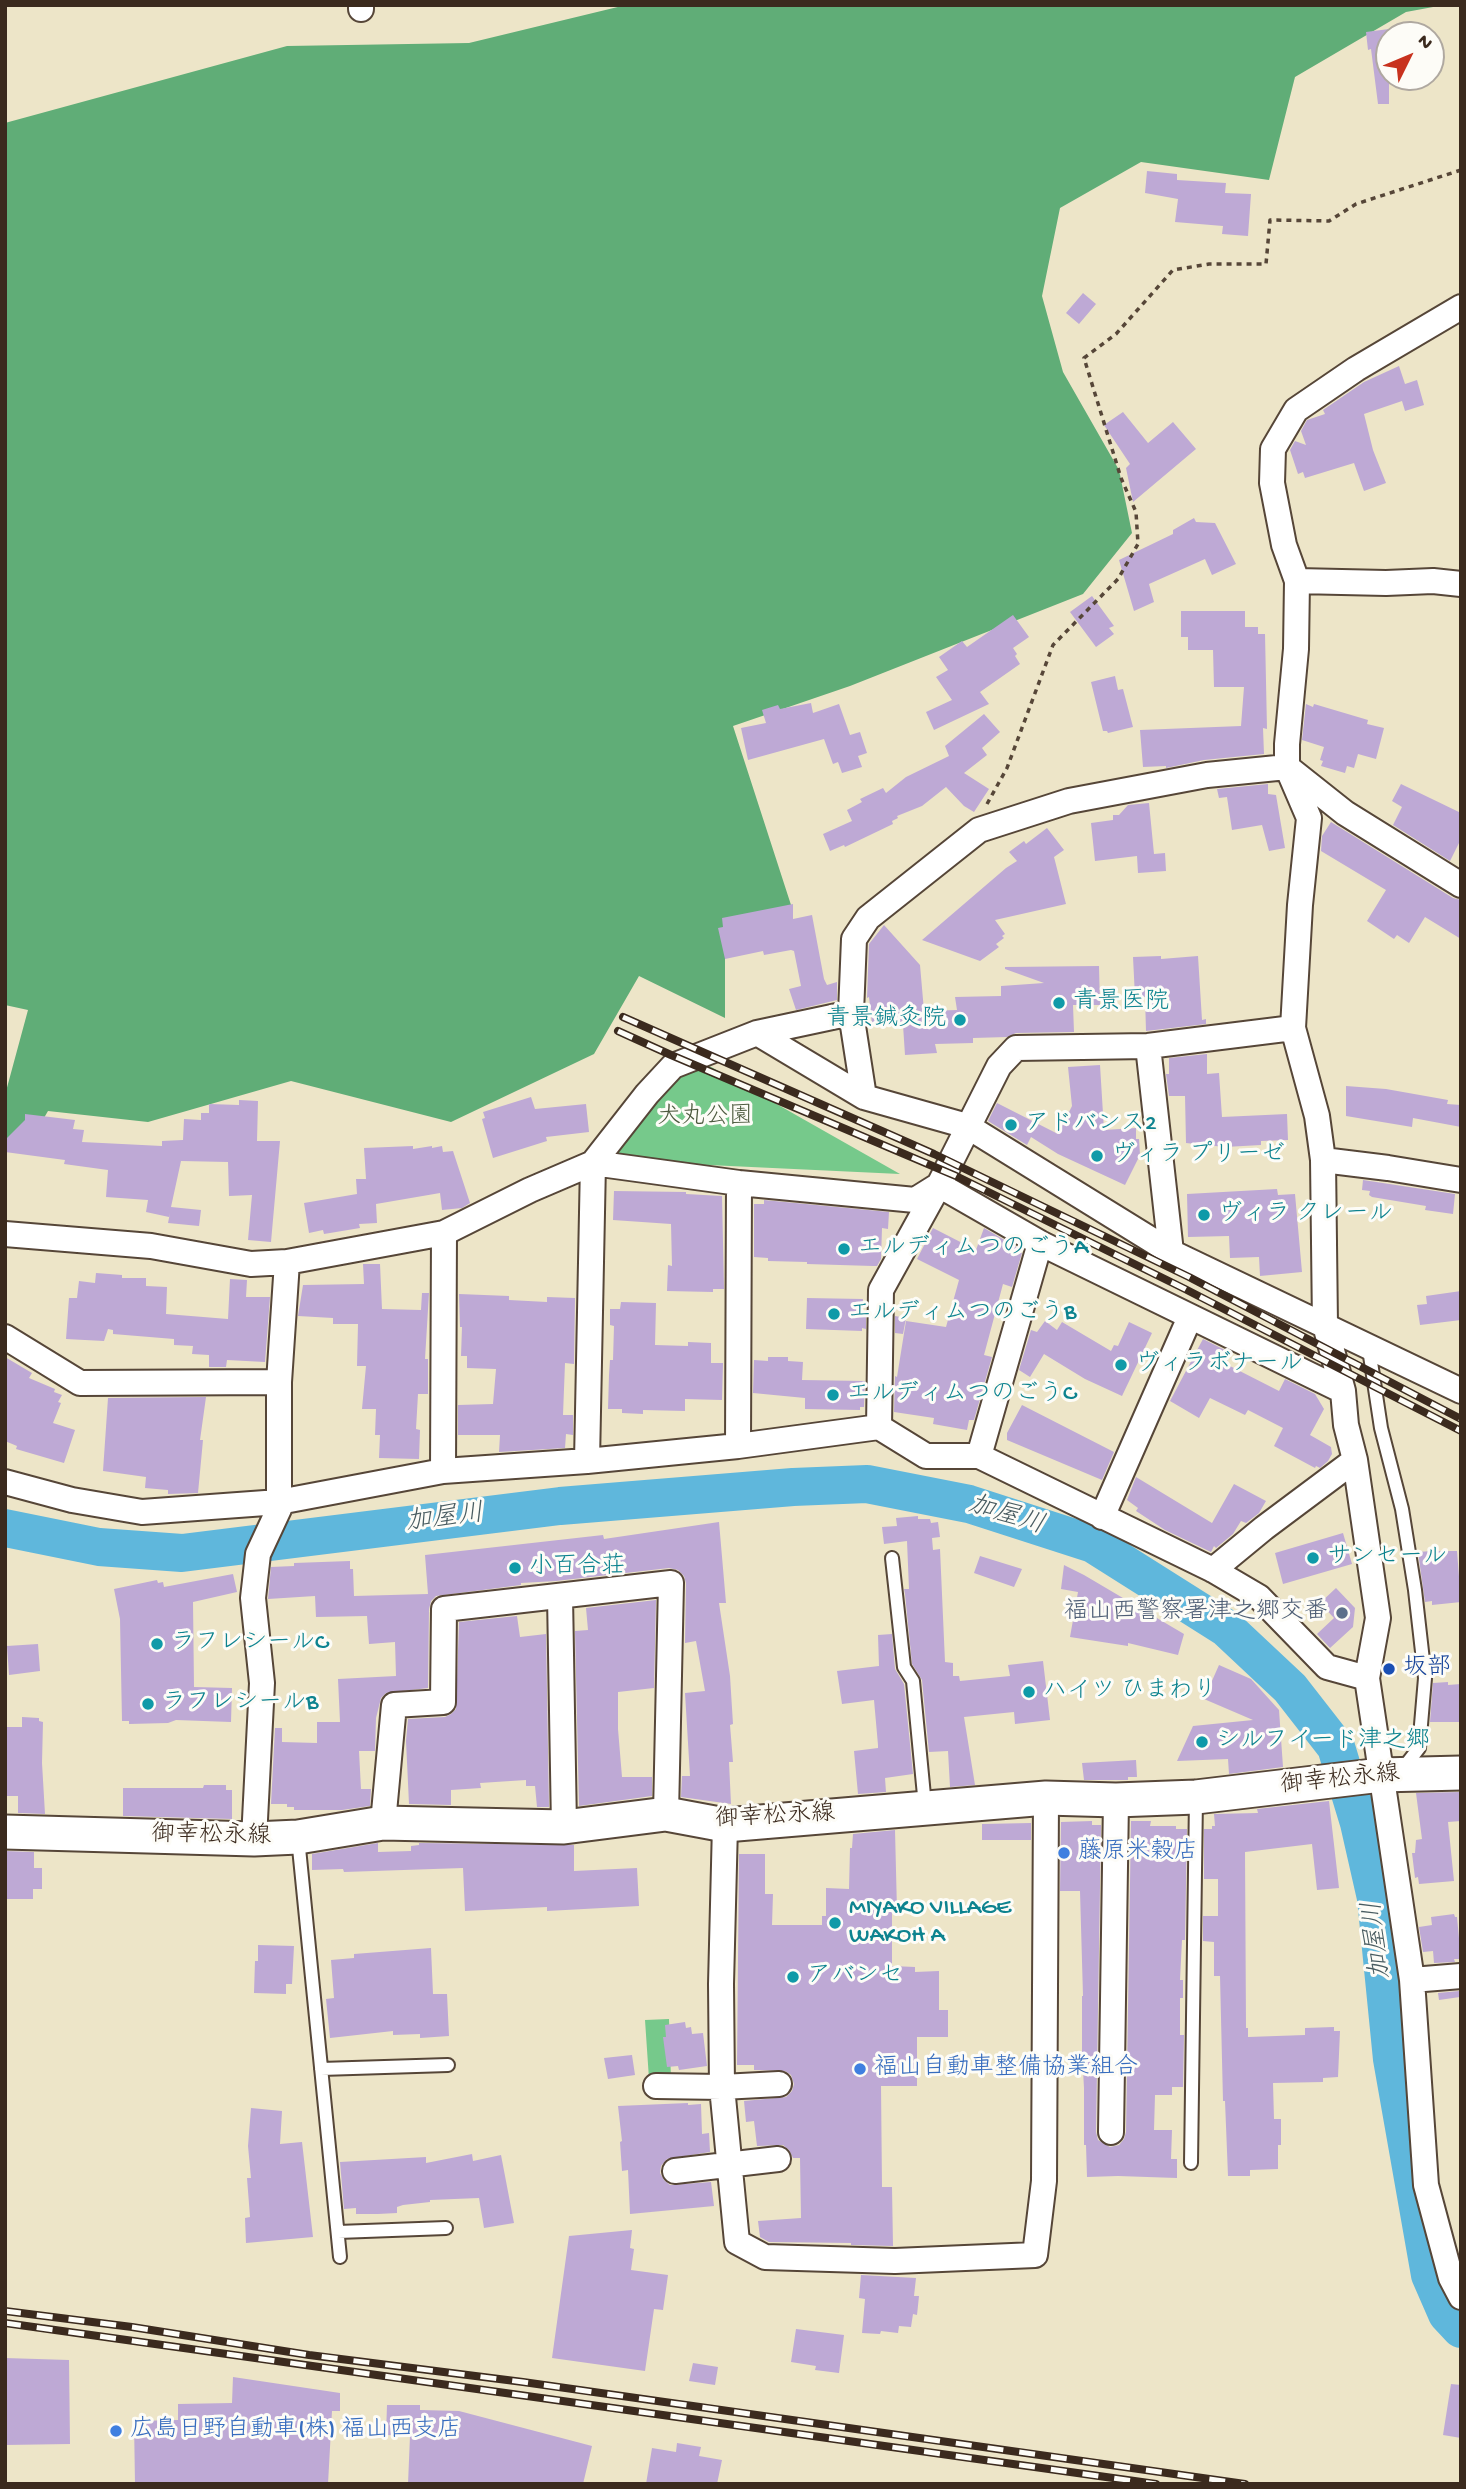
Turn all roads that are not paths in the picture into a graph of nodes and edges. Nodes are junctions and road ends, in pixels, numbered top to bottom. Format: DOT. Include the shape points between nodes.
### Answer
graph roads {
  1 [pos="1461,307"];
  2 [pos="1297,580"];
  3 [pos="1461,584"];
  4 [pos="1287,767"];
  5 [pos="1461,885"];
  6 [pos="851,1013"];
  7 [pos="1293,1028"];
  8 [pos="757,1033"];
  9 [pos="1148,1046"];
  10 [pos="864,1097"];
  11 [pos="967,1126"];
  12 [pos="1323,1160"];
  13 [pos="593,1163"];
  14 [pos="1461,1180"];
  15 [pos="739,1183"];
  16 [pos="939,1185"];
  17 [pos="444,1233"];
  18 [pos="5,1234"];
  19 [pos="1040,1243"];
  20 [pos="1171,1252"];
  21 [pos="287,1262"];
  22 [pos="1190,1317"];
  23 [pos="1325,1325"];
  24 [pos="5,1337"];
  25 [pos="1369,1349"];
  26 [pos="279,1381"];
  27 [pos="1343,1391"];
  28 [pos="1461,1391"];
  29 [pos="878,1427"];
  30 [pos="738,1446"];
  31 [pos="979,1456"];
  32 [pos="1355,1460"];
  33 [pos="587,1461"];
  34 [pos="443,1471"];
  35 [pos="5,1482"];
  36 [pos="279,1506"];
  37 [pos="1102,1517"];
  38 [pos="892,1559"];
  39 [pos="1213,1570"];
  40 [pos="560,1596"];
  41 [pos="1367,1678"];
  42 [pos="1461,1773"];
  43 [pos="1380,1776"];
  44 [pos="1196,1797"];
  45 [pos="1046,1798"];
  46 [pos="1115,1800"];
  47 [pos="925,1808"];
  48 [pos="666,1814"];
  49 [pos="383,1823"];
  50 [pos="725,1825"];
  51 [pos="564,1827"];
  52 [pos="5,1832"];
  53 [pos="298,1837"];
  54 [pos="254,1839"];
  55 [pos="1461,1976"];
  56 [pos="1412,1980"];
  57 [pos="448,2065"];
  58 [pos="321,2069"];
  59 [pos="779,2084"];
  60 [pos="656,2086"];
  61 [pos="722,2087"];
  62 [pos="1111,2132"];
  63 [pos="778,2159"];
  64 [pos="1191,2163"];
  65 [pos="731,2164"];
  66 [pos="675,2171"];
  67 [pos="446,2228"];
  68 [pos="338,2232"];
  69 [pos="341,2257"];
  70 [pos="1461,2297"];
  1 -- 2 [label="street" via="1296,410 1273,449 1272,483 1284,545"];
  2 -- 3 [label="street"];
  2 -- 4 [label="street"];
  4 -- 5 [label="street" via="1345,813"];
  4 -- 6 [label="street" via="1207,775 1069,801 979,830 868,918 854,939"];
  4 -- 7 [label="street" via="1309,818"];
  6 -- 8 [label="street"];
  6 -- 10 [label="street"];
  7 -- 9 [label="street"];
  7 -- 12 [label="street" via="1317,1116"];
  8 -- 10 [label="street"];
  8 -- 13 [label="street" via="673,1066"];
  9 -- 11 [label="street" via="1016,1048 999,1066"];
  9 -- 20 [label="street"];
  10 -- 11 [label="street"];
  11 -- 16 [label="street"];
  11 -- 20 [label="street"];
  12 -- 14 [label="street"];
  12 -- 23 [label="street"];
  13 -- 15 [label="street"];
  13 -- 17 [label="street"];
  13 -- 33 [label="street"];
  15 -- 16 [label="street" via="915,1200"];
  15 -- 30 [label="street"];
  16 -- 19 [label="street"];
  16 -- 29 [label="street" via="881,1290"];
  17 -- 21 [label="street"];
  17 -- 34 [label="street"];
  18 -- 21 [label="street" via="151,1246 251,1264"];
  19 -- 22 [label="street"];
  19 -- 31 [label="street"];
  20 -- 23 [label="street"];
  21 -- 26 [label="street"];
  22 -- 27 [label="street"];
  22 -- 37 [label="street"];
  23 -- 25 [label="street"];
  23 -- 27 [label="street"];
  24 -- 26 [label="street" via="80,1383"];
  25 -- 28 [label="street"];
  25 -- 43 [label="lane" via="1381,1428 1402,1509 1425,1678 1419,1748"];
  26 -- 36 [label="street"];
  27 -- 32 [label="street"];
  29 -- 30 [label="street"];
  29 -- 31 [label="street" via="926,1456"];
  30 -- 33 [label="street"];
  31 -- 37 [label="street"];
  32 -- 39 [label="street"];
  32 -- 41 [label="street" via="1378,1618"];
  33 -- 34 [label="street"];
  34 -- 36 [label="street"];
  35 -- 36 [label="street" via="142,1512"];
  36 -- 54 [label="street" via="258,1554 253,1598 262,1683"];
  37 -- 39 [label="street"];
  38 -- 47 [label="lane" via="904,1667 913,1682"];
  39 -- 41 [label="street" via="1259,1597 1327,1667"];
  40 -- 48 [label="street" via="671,1583"];
  40 -- 49 [label="street" via="444,1609 443,1702 394,1705"];
  40 -- 51 [label="street"];
  41 -- 43 [label="street"];
  42 -- 43 [label="main road, 御幸松永線"];
  43 -- 44 [label="main road, 御幸松永線"];
  43 -- 56 [label="street"];
  44 -- 46 [label="main road, 御幸松永線"];
  44 -- 64 [label="lane"];
  45 -- 46 [label="main road, 御幸松永線"];
  45 -- 47 [label="main road, 御幸松永線"];
  45 -- 65 [label="street" via="1044,2181 1035,2255 895,2261 765,2257 737,2242"];
  46 -- 62 [label="street"];
  47 -- 50 [label="main road, 御幸松永線"];
  48 -- 50 [label="main road, 御幸松永線"];
  48 -- 51 [label="main road, 御幸松永線"];
  49 -- 51 [label="main road, 御幸松永線"];
  49 -- 53 [label="main road, 御幸松永線"];
  50 -- 61 [label="street"];
  52 -- 54 [label="main road, 御幸松永線"];
  53 -- 54 [label="main road, 御幸松永線"];
  53 -- 58 [label="lane"];
  55 -- 56 [label="street"];
  56 -- 70 [label="street" via="1426,2185 1451,2278"];
  57 -- 58 [label="lane"];
  58 -- 68 [label="lane"];
  59 -- 61 [label="street"];
  60 -- 61 [label="street"];
  61 -- 65 [label="street"];
  63 -- 65 [label="street"];
  65 -- 66 [label="street"];
  67 -- 68 [label="lane"];
  68 -- 69 [label="lane"];
}
